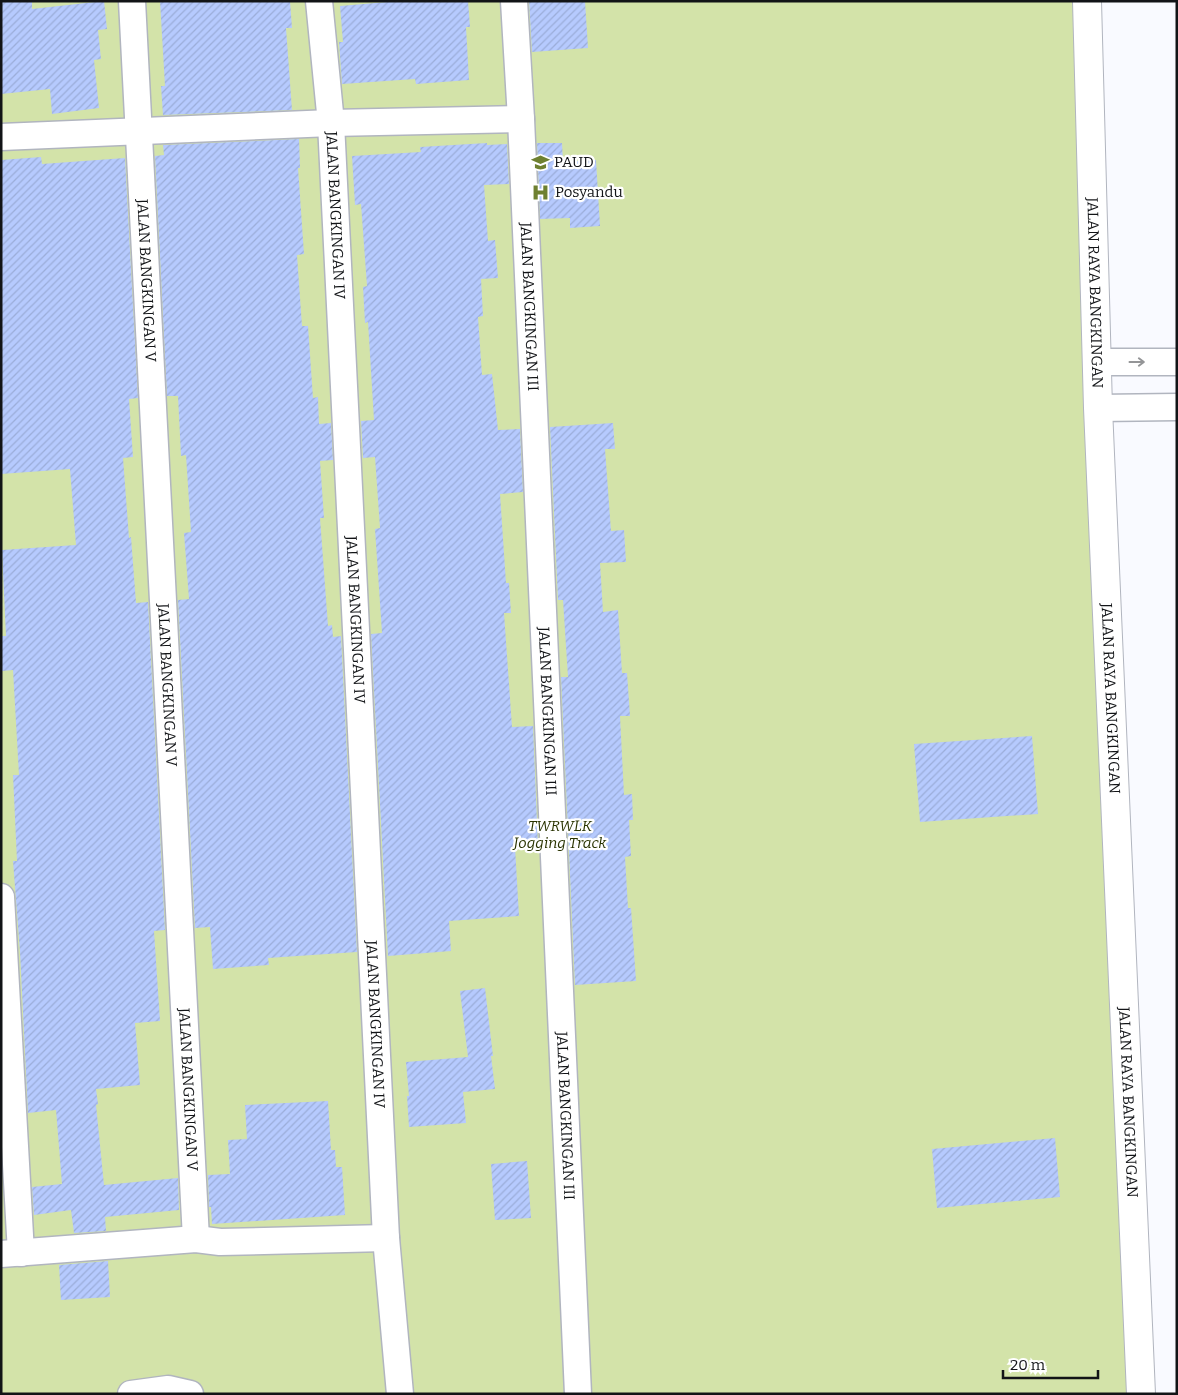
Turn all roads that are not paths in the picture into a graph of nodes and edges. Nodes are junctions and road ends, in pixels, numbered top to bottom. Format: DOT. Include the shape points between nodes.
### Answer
graph roads {
  1 [pos="132,1"];
  2 [pos="320,1"];
  3 [pos="514,1"];
  4 [pos="1087,1"];
  5 [pos="521,119"];
  6 [pos="331,123"];
  7 [pos="138,131"];
  8 [pos="1,137"];
  9 [pos="1098,362"];
  10 [pos="1177,362"];
  11 [pos="1177,407"];
  12 [pos="1098,408"];
  13 [pos="1,897"];
  14 [pos="386,1238"];
  15 [pos="196,1239"];
  16 [pos="11,1253"];
  17 [pos="131,1394"];
  18 [pos="190,1394"];
  19 [pos="400,1394"];
  20 [pos="578,1394"];
  21 [pos="1142,1394"];
  1 -- 7 [label="street, JALAN BANGKINGAN V"];
  2 -- 6 [label="street, JALAN BANGKINGAN IV"];
  3 -- 5 [label="street, JALAN BANGKINGAN III"];
  4 -- 9 [label="street, JALAN RAYA BANGKINGAN"];
  5 -- 6 [label="street"];
  5 -- 20 [label="street, JALAN BANGKINGAN III"];
  6 -- 7 [label="street"];
  6 -- 14 [label="street, JALAN BANGKINGAN IV"];
  7 -- 8 [label="street"];
  7 -- 15 [label="street, JALAN BANGKINGAN V"];
  9 -- 10 [label="street, one-way"];
  9 -- 12 [label="street, JALAN RAYA BANGKINGAN"];
  11 -- 12 [label="street"];
  12 -- 21 [label="street, JALAN RAYA BANGKINGAN"];
  13 -- 16 [label="street"];
  14 -- 15 [label="street" via="220,1242"];
  14 -- 19 [label="street, JALAN BANGKINGAN IV"];
  15 -- 16 [label="street"];
  17 -- 18 [label="street" via="168,1389"];
}
